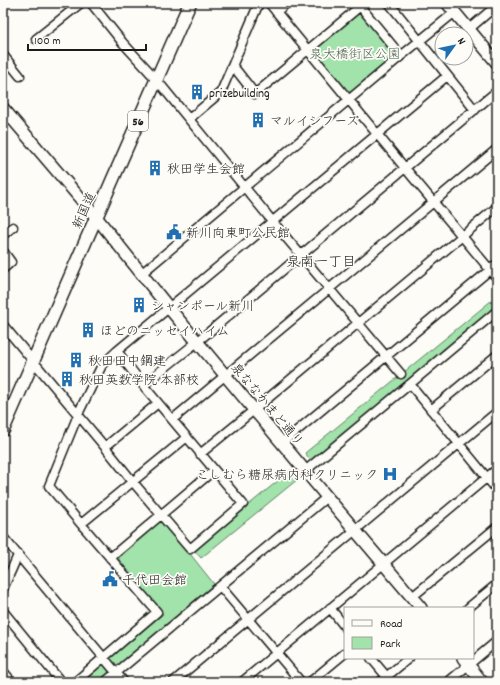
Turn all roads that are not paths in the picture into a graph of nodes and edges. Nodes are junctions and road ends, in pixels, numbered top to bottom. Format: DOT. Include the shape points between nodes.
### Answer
graph roads {
  1 [pos="81,3"];
  2 [pos="91,3"];
  3 [pos="190,3"];
  4 [pos="259,3"];
  5 [pos="269,3"];
  6 [pos="287,3"];
  7 [pos="389,3"];
  8 [pos="447,3"];
  9 [pos="362,5"];
  10 [pos="497,5"];
  11 [pos="276,12"];
  12 [pos="455,12"];
  13 [pos="467,26"];
  14 [pos="472,26"];
  15 [pos="474,35"];
  16 [pos="36,39"];
  17 [pos="419,41"];
  18 [pos="308,51"];
  19 [pos="3,55"];
  20 [pos="401,56"];
  21 [pos="497,63"];
  22 [pos="233,66"];
  23 [pos="20,76"];
  24 [pos="447,76"];
  25 [pos="156,79"];
  26 [pos="497,91"];
  27 [pos="349,100"];
  28 [pos="3,108"];
  29 [pos="475,110"];
  30 [pos="189,119"];
  31 [pos="378,134"];
  32 [pos="497,149"];
  33 [pos="405,168"];
  34 [pos="245,187"];
  35 [pos="434,202"];
  36 [pos="497,207"];
  37 [pos="96,217"];
  38 [pos="273,222"];
  39 [pos="13,227"];
  40 [pos="3,235"];
  41 [pos="462,236"];
  42 [pos="3,252"];
  43 [pos="301,255"];
  44 [pos="497,264"];
  45 [pos="3,269"];
  46 [pos="490,270"];
  47 [pos="141,274"];
  48 [pos="497,278"];
  49 [pos="330,289"];
  50 [pos="169,308"];
  51 [pos="497,311"];
  52 [pos="358,322"];
  53 [pos="3,325"];
  54 [pos="197,342"];
  55 [pos="117,351"];
  56 [pos="497,354"];
  57 [pos="386,356"];
  58 [pos="34,361"];
  59 [pos="401,374"];
  60 [pos="226,376"];
  61 [pos="410,384"];
  62 [pos="143,385"];
  63 [pos="158,403"];
  64 [pos="254,410"];
  65 [pos="431,410"];
  66 [pos="497,412"];
  67 [pos="78,415"];
  68 [pos="173,419"];
  69 [pos="3,430"];
  70 [pos="187,437"];
  71 [pos="282,443"];
  72 [pos="459,444"];
  73 [pos="105,447"];
  74 [pos="200,454"];
  75 [pos="497,469"];
  76 [pos="214,470"];
  77 [pos="305,471"];
  78 [pos="487,477"];
  79 [pos="133,482"];
  80 [pos="497,490"];
  81 [pos="327,497"];
  82 [pos="161,515"];
  83 [pos="81,524"];
  84 [pos="497,527"];
  85 [pos="355,530"];
  86 [pos="3,537"];
  87 [pos="18,555"];
  88 [pos="110,558"];
  89 [pos="384,564"];
  90 [pos="497,584"];
  91 [pos="220,586"];
  92 [pos="3,589"];
  93 [pos="412,597"];
  94 [pos="420,607"];
  95 [pos="469,607"];
  96 [pos="330,608"];
  97 [pos="3,611"];
  98 [pos="248,620"];
  99 [pos="344,626"];
  100 [pos="497,641"];
  101 [pos="277,653"];
  102 [pos="344,654"];
  103 [pos="474,657"];
  104 [pos="103,658"];
  105 [pos="372,659"];
  106 [pos="408,659"];
  107 [pos="466,662"];
  108 [pos="3,671"];
  109 [pos="116,673"];
  110 [pos="383,679"];
  111 [pos="3,681"];
  112 [pos="61,682"];
  113 [pos="75,682"];
  114 [pos="105,682"];
  115 [pos="124,682"];
  116 [pos="173,682"];
  117 [pos="242,682"];
  118 [pos="301,682"];
  119 [pos="310,682"];
  120 [pos="448,682"];
  121 [pos="482,682"];
  1 -- 16 [label="street"];
  2 -- 25 [label="street"];
  3 -- 25 [label="main road, 新国道 / 56"];
  4 -- 22 [label="street"];
  5 -- 11 [label="street"];
  6 -- 11 [label="street"];
  7 -- 17 [label="street"];
  8 -- 12 [label="street"];
  9 -- 18 [label="street"];
  9 -- 20 [label="street"];
  10 -- 14 [label="street"];
  11 -- 18 [label="street"];
  12 -- 13 [label="street"];
  12 -- 17 [label="street"];
  15 -- 21 [label="street"];
  17 -- 20 [label="street"];
  17 -- 24 [label="street"];
  18 -- 22 [label="street" via="255,94"];
  18 -- 27 [label="street"];
  19 -- 23 [label="street"];
  20 -- 27 [label="street"];
  22 -- 30 [label="street" via="222,92"];
  24 -- 29 [label="street"];
  24 -- 31 [label="street"];
  25 -- 30 [label="street"];
  25 -- 37 [label="main road, 新国道 / 56"];
  26 -- 29 [label="street"];
  27 -- 31 [label="street"];
  27 -- 34 [label="street"];
  28 -- 37 [label="street, 泉ななかまど通り"];
  29 -- 33 [label="street"];
  30 -- 34 [label="street"];
  31 -- 33 [label="street"];
  31 -- 38 [label="street"];
  32 -- 35 [label="street"];
  33 -- 35 [label="street"];
  33 -- 43 [label="street"];
  34 -- 38 [label="street"];
  34 -- 47 [label="street"];
  35 -- 41 [label="street"];
  35 -- 49 [label="street"];
  36 -- 41 [label="street"];
  37 -- 47 [label="street, 泉ななかまど通り"];
  37 -- 58 [label="main road, 新国道 / 56"];
  38 -- 43 [label="street"];
  38 -- 50 [label="street"];
  39 -- 40 [label="street"];
  41 -- 46 [label="street"];
  41 -- 52 [label="street"];
  42 -- 45 [label="street" via="12,262"];
  43 -- 49 [label="street"];
  43 -- 54 [label="street"];
  44 -- 46 [label="street"];
  46 -- 48 [label="street"];
  46 -- 57 [label="street"];
  47 -- 50 [label="street, 泉ななかまど通り"];
  49 -- 52 [label="street"];
  49 -- 60 [label="street"];
  50 -- 54 [label="street, 泉ななかまど通り"];
  50 -- 55 [label="street"];
  51 -- 61 [label="street"];
  52 -- 57 [label="street"];
  52 -- 64 [label="street"];
  53 -- 58 [label="street"];
  54 -- 60 [label="street, 泉ななかまど通り"];
  54 -- 62 [label="street"];
  55 -- 62 [label="street"];
  55 -- 67 [label="street" via="102,365"];
  56 -- 65 [label="street"];
  57 -- 59 [label="street"];
  57 -- 71 [label="street"];
  58 -- 67 [label="street"];
  58 -- 69 [label="main road, 新国道 / 56"];
  60 -- 64 [label="street, 泉ななかまど通り"];
  60 -- 68 [label="street"];
  61 -- 65 [label="street"];
  61 -- 77 [label="street"];
  62 -- 63 [label="street"];
  63 -- 68 [label="street"];
  63 -- 73 [label="street"];
  64 -- 71 [label="street, 泉ななかまど通り"];
  64 -- 74 [label="street"];
  65 -- 72 [label="street"];
  66 -- 72 [label="street"];
  67 -- 73 [label="street"];
  67 -- 83 [label="street" via="49,486"];
  68 -- 70 [label="street"];
  70 -- 74 [label="street"];
  70 -- 79 [label="street"];
  71 -- 77 [label="street, 泉ななかまど通り"];
  72 -- 78 [label="street"];
  72 -- 85 [label="street"];
  73 -- 79 [label="street"];
  74 -- 76 [label="street"];
  75 -- 78 [label="street"];
  76 -- 82 [label="street"];
  76 -- 82 [label="street" via="243,504 190,549"];
  77 -- 81 [label="street, 泉ななかまど通り"];
  78 -- 80 [label="street"];
  78 -- 89 [label="street"];
  79 -- 82 [label="street"];
  79 -- 83 [label="street"];
  81 -- 85 [label="street, 泉ななかまど通り"];
  81 -- 91 [label="street"];
  82 -- 88 [label="street"];
  83 -- 88 [label="street"];
  84 -- 93 [label="street"];
  85 -- 89 [label="street, 泉ななかまど通り"];
  85 -- 98 [label="street"];
  86 -- 87 [label="street"];
  87 -- 92 [label="street"];
  87 -- 104 [label="street"];
  88 -- 104 [label="street" via="157,612"];
  89 -- 93 [label="street, 泉ななかまど通り"];
  89 -- 96 [label="street"];
  90 -- 95 [label="street"];
  91 -- 98 [label="street"];
  91 -- 109 [label="street"];
  93 -- 94 [label="street, 泉ななかまど通り"];
  96 -- 99 [label="street"];
  96 -- 101 [label="street"];
  97 -- 112 [label="street"];
  98 -- 101 [label="street"];
  98 -- 116 [label="street"];
  100 -- 103 [label="street"];
  101 -- 117 [label="street"];
  101 -- 118 [label="street"];
  102 -- 119 [label="street"];
  104 -- 109 [label="street"];
  104 -- 113 [label="street"];
  105 -- 110 [label="street"];
  106 -- 110 [label="street"];
  107 -- 120 [label="street"];
  107 -- 121 [label="street"];
  108 -- 111 [label="street" via="8,677"];
  109 -- 114 [label="street"];
  109 -- 115 [label="street"];
}
